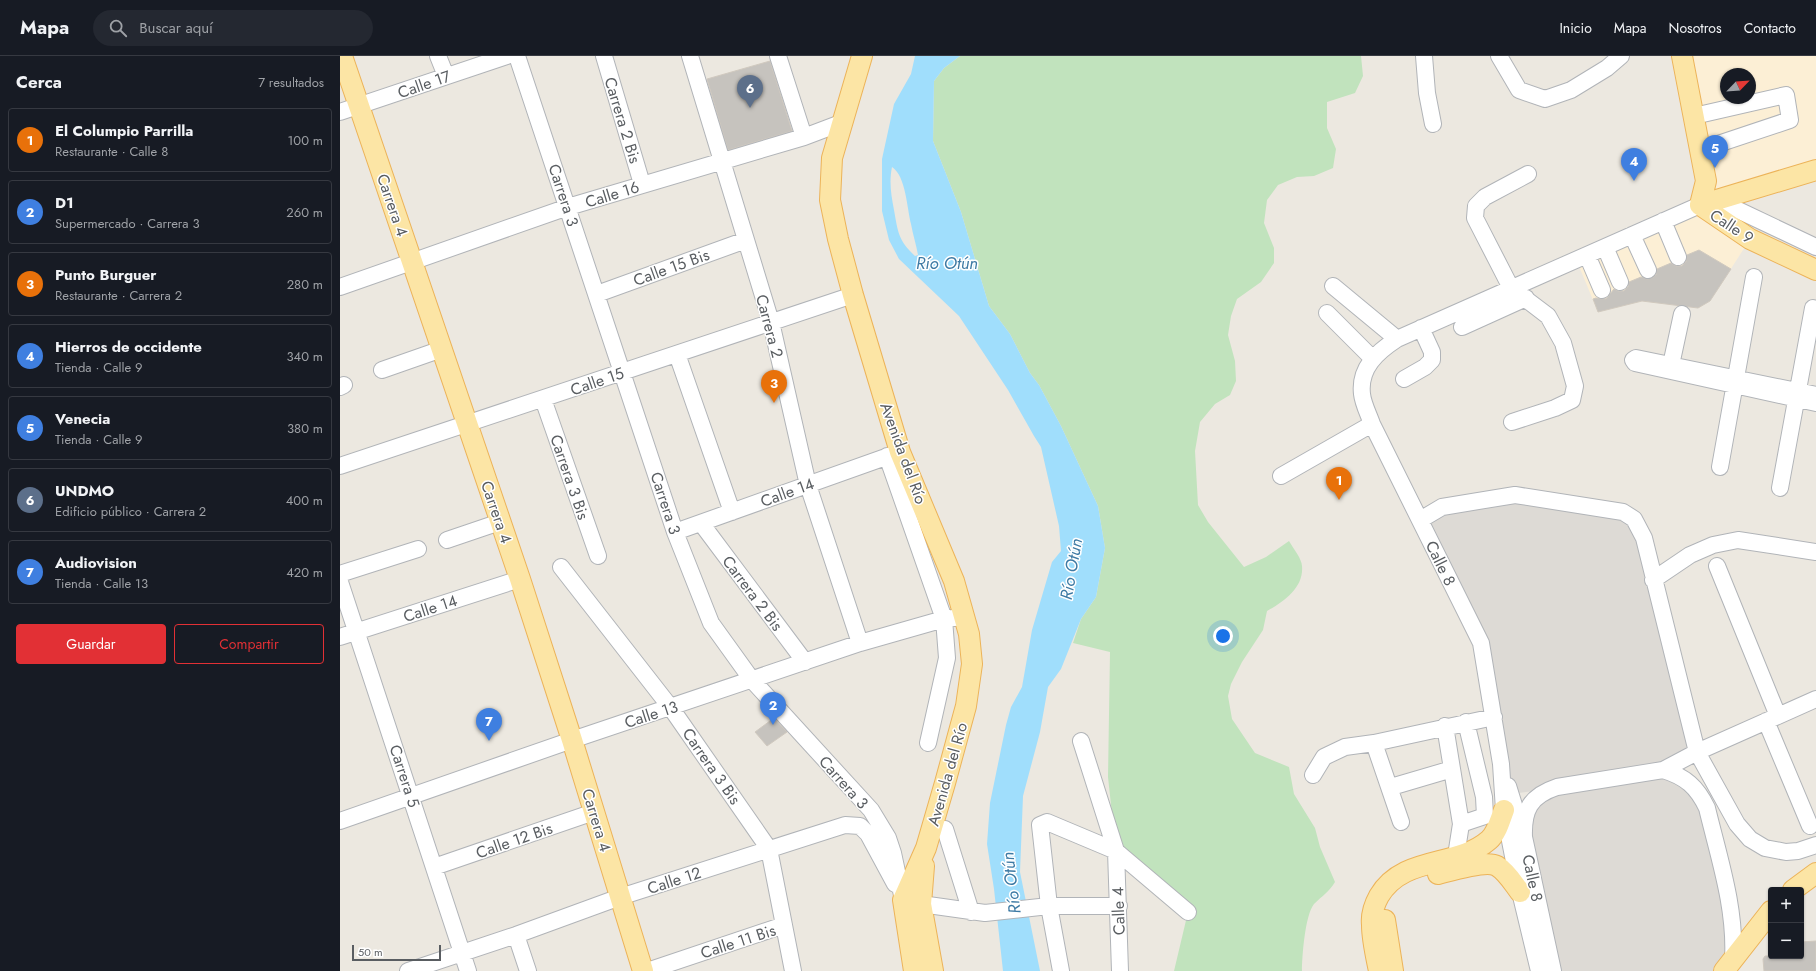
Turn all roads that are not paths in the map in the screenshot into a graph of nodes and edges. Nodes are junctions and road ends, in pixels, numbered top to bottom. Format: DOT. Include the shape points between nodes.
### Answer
graph roads {
  1 [pos="342,56"];
  2 [pos="438,56"];
  3 [pos="507,56"];
  4 [pos="517,56"];
  5 [pos="604,56"];
  6 [pos="690,56"];
  7 [pos="778,56"];
  8 [pos="862,56"];
  9 [pos="1424,56"];
  10 [pos="1499,56"];
  11 [pos="1621,56"];
  12 [pos="1682,56"];
  13 [pos="446,76"];
  14 [pos="359,106"];
  15 [pos="340,112"];
  16 [pos="1694,116"];
  17 [pos="841,123"];
  18 [pos="1433,124"];
  19 [pos="804,136"];
  20 [pos="1700,150"];
  21 [pos="722,161"];
  22 [pos="1816,170"];
  23 [pos="1528,174"];
  24 [pos="642,184"];
  25 [pos="1700,205"];
  26 [pos="568,207"];
  27 [pos="1663,222"];
  28 [pos="1632,235"];
  29 [pos="746,240"];
  30 [pos="1605,247"];
  31 [pos="1816,247"];
  32 [pos="1587,255"];
  33 [pos="1678,257"];
  34 [pos="412,263"];
  35 [pos="1648,270"];
  36 [pos="1816,270"];
  37 [pos="1754,277"];
  38 [pos="1620,282"];
  39 [pos="1333,286"];
  40 [pos="340,287"];
  41 [pos="1511,288"];
  42 [pos="1602,290"];
  43 [pos="597,294"];
  44 [pos="853,295"];
  45 [pos="1526,298"];
  46 [pos="1813,308"];
  47 [pos="1326,313"];
  48 [pos="1682,314"];
  49 [pos="771,322"];
  50 [pos="1462,327"];
  51 [pos="1420,328"];
  52 [pos="1397,339"];
  53 [pos="442,349"];
  54 [pos="677,354"];
  55 [pos="1369,363"];
  56 [pos="1671,365"];
  57 [pos="382,370"];
  58 [pos="623,372"];
  59 [pos="1404,379"];
  60 [pos="1735,382"];
  61 [pos="1797,395"];
  62 [pos="1816,396"];
  63 [pos="543,399"];
  64 [pos="1816,402"];
  65 [pos="1512,422"];
  66 [pos="467,424"];
  67 [pos="1372,424"];
  68 [pos="894,454"];
  69 [pos="340,466"];
  70 [pos="1720,467"];
  71 [pos="1281,476"];
  72 [pos="808,485"];
  73 [pos="1780,488"];
  74 [pos="732,512"];
  75 [pos="1420,520"];
  76 [pos="500,522"];
  77 [pos="701,523"];
  78 [pos="675,532"];
  79 [pos="447,540"];
  80 [pos="418,549"];
  81 [pos="1816,552"];
  82 [pos="598,556"];
  83 [pos="561,566"];
  84 [pos="1717,566"];
  85 [pos="340,574"];
  86 [pos="520,579"];
  87 [pos="1653,580"];
  88 [pos="340,582"];
  89 [pos="964,617"];
  90 [pos="944,619"];
  91 [pos="357,632"];
  92 [pos="340,637"];
  93 [pos="860,643"];
  94 [pos="805,662"];
  95 [pos="752,680"];
  96 [pos="1816,699"];
  97 [pos="671,708"];
  98 [pos="1494,717"];
  99 [pos="1772,718"];
  100 [pos="1466,722"];
  101 [pos="1445,726"];
  102 [pos="572,740"];
  103 [pos="1081,741"];
  104 [pos="928,743"];
  105 [pos="1374,743"];
  106 [pos="1697,752"];
  107 [pos="1502,764"];
  108 [pos="1452,769"];
  109 [pos="1663,770"];
  110 [pos="1313,775"];
  111 [pos="1391,787"];
  112 [pos="411,796"];
  113 [pos="1504,810"];
  114 [pos="594,812"];
  115 [pos="340,820"];
  116 [pos="1401,822"];
  117 [pos="1461,824"];
  118 [pos="1810,826"];
  119 [pos="945,829"];
  120 [pos="1524,837"];
  121 [pos="1816,845"];
  122 [pos="769,849"];
  123 [pos="1116,851"];
  124 [pos="1456,856"];
  125 [pos="434,867"];
  126 [pos="1815,879"];
  127 [pos="1799,887"];
  128 [pos="1520,892"];
  129 [pos="620,897"];
  130 [pos="912,902"];
  131 [pos="1119,906"];
  132 [pos="1042,907"];
  133 [pos="1188,912"];
  134 [pos="978,913"];
  135 [pos="1768,914"];
  136 [pos="784,925"];
  137 [pos="516,935"];
  138 [pos="462,954"];
  139 [pos="1728,965"];
  140 [pos="408,971"];
  141 [pos="468,971"];
  142 [pos="528,971"];
  143 [pos="643,971"];
  144 [pos="647,971"];
  145 [pos="793,971"];
  146 [pos="914,971"];
  147 [pos="932,971"];
  148 [pos="1061,971"];
  149 [pos="1120,971"];
  150 [pos="1379,971"];
  151 [pos="1394,971"];
  152 [pos="1539,971"];
  153 [pos="1553,971"];
  1 -- 14 [label="main road, Carrera 4"];
  2 -- 13 [label="street"];
  3 -- 13 [label="street, Calle 17"];
  4 -- 26 [label="street, Carrera 3"];
  5 -- 24 [label="street, Carrera 2 Bis"];
  6 -- 21 [label="street, Carrera 2"];
  7 -- 19 [label="street"];
  8 -- 17 [label="main road, Avenida del Río"];
  9 -- 18 [label="street"];
  10 -- 11 [label="street" via="1519,90 1544,99 1571,90 1607,68"];
  12 -- 16 [label="main road, Calle 9"];
  13 -- 14 [label="street, Calle 17"];
  14 -- 15 [label="street, Calle 17"];
  14 -- 34 [label="main road, Carrera 4"];
  16 -- 20 [label="main road, Calle 9"];
  16 -- 20 [label="street" via="1786,95 1790,120"];
  17 -- 19 [label="street, Calle 16"];
  17 -- 44 [label="main road, Avenida del Río" via="832,158 830,200"];
  19 -- 21 [label="street, Calle 16"];
  20 -- 25 [label="main road, Calle 9" via="1706,181"];
  21 -- 24 [label="street, Calle 16"];
  21 -- 29 [label="street, Carrera 2"];
  22 -- 25 [label="main road"];
  23 -- 41 [label="street" via="1485,196 1476,206 1475,218"];
  24 -- 26 [label="street, Calle 16"];
  25 -- 27 [label="street"];
  25 -- 31 [label="street" via="1740,211"];
  25 -- 36 [label="main road, Calle 9" via="1750,239"];
  26 -- 34 [label="street, Calle 16"];
  26 -- 43 [label="street, Carrera 3"];
  27 -- 28 [label="street"];
  27 -- 33 [label="street"];
  28 -- 30 [label="street"];
  28 -- 35 [label="street"];
  29 -- 43 [label="street, Calle 15 Bis"];
  29 -- 49 [label="street, Carrera 2"];
  30 -- 32 [label="street"];
  30 -- 38 [label="street"];
  32 -- 41 [label="street"];
  32 -- 42 [label="street"];
  34 -- 40 [label="street, Calle 16"];
  34 -- 53 [label="main road, Carrera 4"];
  37 -- 60 [label="street"];
  39 -- 52 [label="street"];
  41 -- 45 [label="street"];
  41 -- 51 [label="street"];
  43 -- 58 [label="street, Carrera 3"];
  44 -- 49 [label="street, Calle 15"];
  44 -- 68 [label="main road, Avenida del Río"];
  45 -- 50 [label="street"];
  45 -- 65 [label="street" via="1548,316 1563,343 1575,386 1572,400"];
  46 -- 61 [label="street"];
  47 -- 55 [label="street"];
  48 -- 56 [label="street"];
  49 -- 54 [label="street, Calle 15"];
  49 -- 72 [label="street, Carrera 2"];
  51 -- 52 [label="street"];
  51 -- 59 [label="street" via="1432,352 1432,360"];
  52 -- 55 [label="street" via="1383,348"];
  53 -- 57 [label="street"];
  53 -- 66 [label="main road, Carrera 4"];
  54 -- 58 [label="street, Calle 15"];
  54 -- 74 [label="street"];
  55 -- 67 [label="street, Calle 8" via="1362,380 1362,395"];
  56 -- 60 [label="street"];
  56 -- 60 [label="street" via="1636,358 1633,360"];
  58 -- 63 [label="street, Calle 15"];
  58 -- 78 [label="street, Carrera 3"];
  60 -- 61 [label="street"];
  60 -- 70 [label="street"];
  61 -- 62 [label="street"];
  61 -- 64 [label="street"];
  61 -- 73 [label="street"];
  63 -- 66 [label="street, Calle 15"];
  63 -- 82 [label="street, Carrera 3 Bis"];
  66 -- 69 [label="street, Calle 15"];
  66 -- 76 [label="main road, Carrera 4"];
  67 -- 71 [label="street"];
  67 -- 75 [label="street, Calle 8"];
  68 -- 72 [label="street, Calle 14"];
  68 -- 89 [label="main road, Avenida del Río" via="954,580"];
  68 -- 90 [label="street"];
  72 -- 74 [label="street, Calle 14"];
  72 -- 93 [label="street, Carrera 2"];
  74 -- 77 [label="street, Calle 14"];
  75 -- 87 [label="street" via="1442,507 1515,495 1623,512 1634,519 1644,538"];
  75 -- 98 [label="street, Calle 8" via="1481,643"];
  76 -- 79 [label="street"];
  76 -- 86 [label="main road, Carrera 4"];
  77 -- 78 [label="street, Calle 14"];
  77 -- 94 [label="street, Carrera 2 Bis"];
  78 -- 95 [label="street, Carrera 3" via="711,623"];
  80 -- 85 [label="street"];
  81 -- 87 [label="street" via="1732,541 1713,545 1690,555"];
  83 -- 97 [label="street, Carrera 3 Bis"];
  84 -- 99 [label="street"];
  86 -- 91 [label="street, Calle 14"];
  86 -- 102 [label="main road, Carrera 4"];
  87 -- 106 [label="street"];
  88 -- 91 [label="street, Carrera 5"];
  89 -- 90 [label="street, Calle 13"];
  89 -- 130 [label="main road, Avenida del Río" via="972,664 969,692"];
  90 -- 93 [label="street, Calle 13"];
  90 -- 104 [label="street" via="947,658"];
  91 -- 92 [label="street, Calle 14"];
  91 -- 112 [label="street, Carrera 5"];
  93 -- 94 [label="street, Calle 13"];
  94 -- 95 [label="street, Calle 13"];
  95 -- 97 [label="street, Calle 13"];
  95 -- 130 [label="street, Carrera 3" via="871,810 888,838"];
  96 -- 99 [label="street"];
  97 -- 102 [label="street, Calle 13"];
  97 -- 122 [label="street, Carrera 3 Bis"];
  98 -- 100 [label="street"];
  98 -- 107 [label="street, Calle 8"];
  99 -- 106 [label="street"];
  99 -- 118 [label="street"];
  100 -- 101 [label="street"];
  100 -- 117 [label="street" via="1484,797 1485,816"];
  101 -- 105 [label="street"];
  101 -- 108 [label="street"];
  102 -- 112 [label="street, Calle 13"];
  102 -- 114 [label="main road, Carrera 4"];
  103 -- 123 [label="street, Calle 4"];
  105 -- 110 [label="street" via="1345,747 1324,757"];
  105 -- 111 [label="street"];
  106 -- 109 [label="street"];
  106 -- 121 [label="street" via="1737,824 1750,840 1765,848 1786,852"];
  107 -- 113 [label="street, Calle 8"];
  107 -- 120 [label="street, Calle 8"];
  108 -- 111 [label="street"];
  108 -- 117 [label="street"];
  109 -- 120 [label="street" via="1545,791 1527,810"];
  109 -- 139 [label="street" via="1680,775 1690,783 1707,808 1732,909 1734,928"];
  111 -- 116 [label="street"];
  112 -- 115 [label="street, Calle 13"];
  112 -- 125 [label="street, Carrera 5"];
  113 -- 124 [label="main road" via="1490,840"];
  113 -- 128 [label="street, Calle 8"];
  114 -- 125 [label="street, Calle 12 Bis"];
  114 -- 129 [label="main road, Carrera 4"];
  117 -- 124 [label="street"];
  119 -- 134 [label="street"];
  120 -- 153 [label="street, Calle 8"];
  122 -- 129 [label="street, Calle 12"];
  122 -- 130 [label="street, Calle 12" via="845,825 860,826 868,834"];
  122 -- 136 [label="street, Carrera 3 Bis"];
  123 -- 131 [label="street, Calle 4"];
  123 -- 132 [label="street" via="1048,822 1040,825"];
  123 -- 133 [label="street"];
  124 -- 150 [label="main road" via="1407,871 1389,883 1382,892 1376,903 1371,925"];
  125 -- 138 [label="street, Carrera 5"];
  126 -- 127 [label="main road"];
  128 -- 151 [label="main road" via="1505,872 1495,865 1484,864 1423,878 1403,888 1394,895 1386,914 1385,926"];
  128 -- 152 [label="street, Calle 8"];
  129 -- 137 [label="street, Calle 12"];
  129 -- 143 [label="main road, Carrera 4"];
  130 -- 134 [label="street"];
  130 -- 146 [label="main road"];
  130 -- 147 [label="main road"];
  131 -- 132 [label="street"];
  131 -- 149 [label="street, Calle 4"];
  132 -- 134 [label="street"];
  132 -- 148 [label="street"];
  135 -- 139 [label="main road"];
  136 -- 144 [label="street, Calle 11 Bis"];
  136 -- 145 [label="street, Carrera 3 Bis"];
  137 -- 138 [label="street, Calle 12"];
  137 -- 142 [label="street"];
  138 -- 140 [label="street, Calle 12"];
  138 -- 141 [label="street, Carrera 5"];
}
